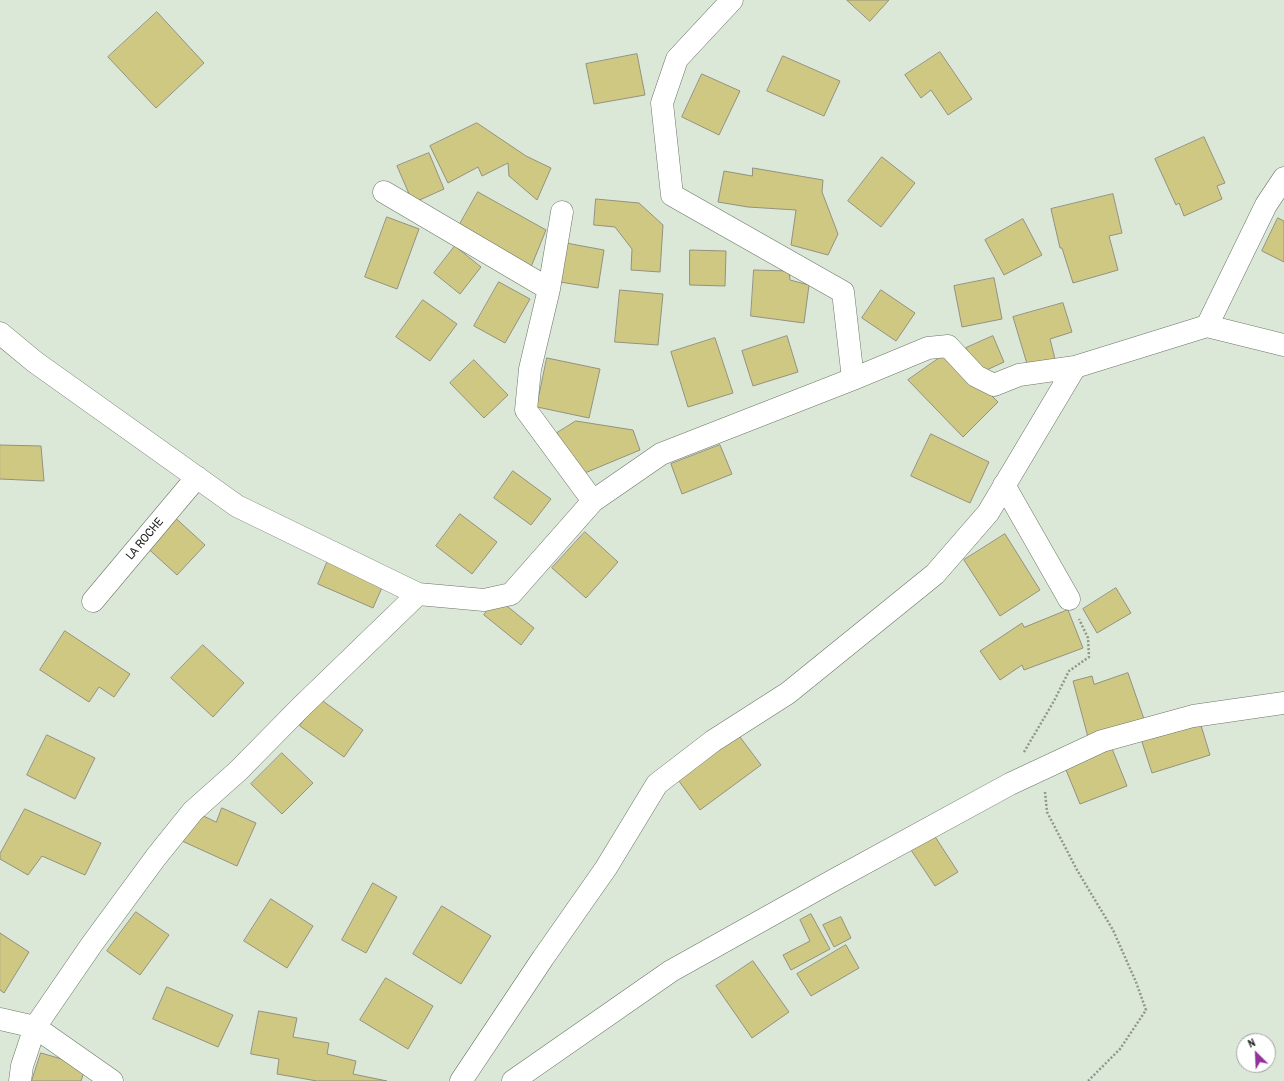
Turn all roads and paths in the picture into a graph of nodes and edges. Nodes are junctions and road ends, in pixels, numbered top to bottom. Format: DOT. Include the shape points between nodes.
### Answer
graph roads {
  1 [pos="732,0"];
  2 [pos="1284,178"];
  3 [pos="384,192"];
  4 [pos="562,212"];
  5 [pos="549,289"];
  6 [pos="1207,326"];
  7 [pos="0,333"];
  8 [pos="1284,345"];
  9 [pos="1075,367"];
  10 [pos="853,379"];
  11 [pos="197,477"];
  12 [pos="1004,485"];
  13 [pos="593,502"];
  14 [pos="418,594"];
  15 [pos="1069,599"];
  16 [pos="93,601"];
  17 [pos="1284,703"];
  18 [pos="1042,770"];
  19 [pos="1016,782"];
  20 [pos="0,1018"];
  21 [pos="35,1027"];
  22 [pos="20,1081"];
  23 [pos="112,1081"];
  24 [pos="461,1081"];
  25 [pos="513,1081"];
  26 [pos="1088,1081"];
  1 -- 10 [label="street" via="678,59 662,103 672,195 843,292"];
  2 -- 6 [label="street" via="1266,205"];
  3 -- 5 [label="street"];
  4 -- 5 [label="street"];
  5 -- 13 [label="street" via="530,369 526,410"];
  6 -- 8 [label="street"];
  6 -- 9 [label="street"];
  7 -- 11 [label="street" via="35,362"];
  9 -- 10 [label="street" via="1019,375 994,385 976,376 948,346 928,348"];
  9 -- 12 [label="street"];
  10 -- 13 [label="street" via="661,454"];
  11 -- 14 [label="street" via="237,506"];
  11 -- 16 [label="street, LA ROCHE"];
  12 -- 15 [label="street"];
  12 -- 24 [label="street" via="988,513 935,574 788,693 713,741 658,784 606,868"];
  13 -- 14 [label="street" via="510,594 484,600"];
  14 -- 21 [label="street" via="194,811 156,857"];
  15 -- 19 [label="path" via="1088,638 1090,657 1069,671 1022,757"];
  17 -- 18 [label="street" via="1193,716 1155,726 1102,741"];
  18 -- 19 [label="street"];
  18 -- 26 [label="path" via="1047,812 1077,870 1113,930 1146,1010 1120,1049"];
  19 -- 25 [label="street" via="840,876 671,972"];
  20 -- 21 [label="street"];
  21 -- 22 [label="street" via="22,1066"];
  21 -- 23 [label="street"];
}
